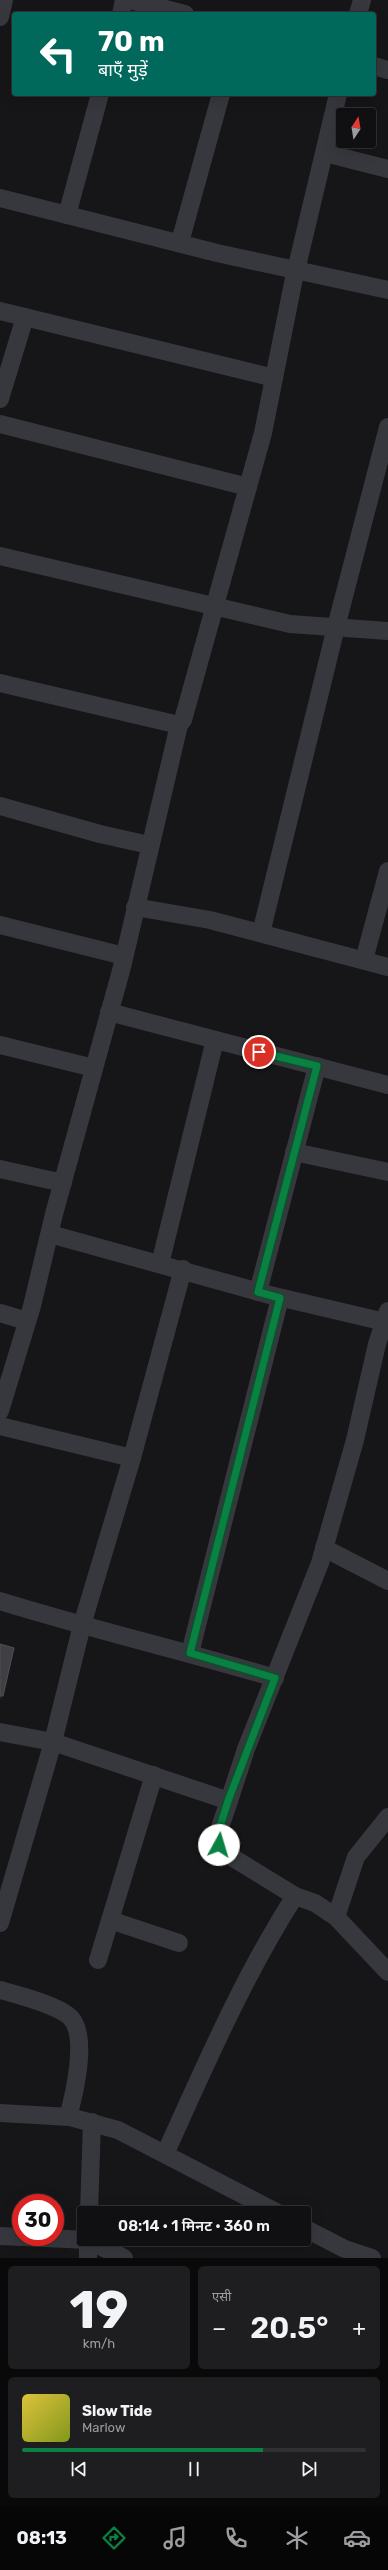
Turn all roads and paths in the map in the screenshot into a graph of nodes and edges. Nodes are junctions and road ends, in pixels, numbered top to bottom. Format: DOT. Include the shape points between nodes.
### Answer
graph roads {
  1 [pos="4,0"];
  2 [pos="124,0"];
  3 [pos="130,0"];
  4 [pos="362,0"];
  5 [pos="121,12"];
  6 [pos="177,12"];
  7 [pos="359,12"];
  8 [pos="0,17"];
  9 [pos="376,67"];
  10 [pos="388,70"];
  11 [pos="99,96"];
  12 [pos="219,96"];
  13 [pos="338,96"];
  14 [pos="325,153"];
  15 [pos="388,169"];
  16 [pos="0,198"];
  17 [pos="67,215"];
  18 [pos="180,242"];
  19 [pos="296,270"];
  20 [pos="388,290"];
  21 [pos="0,311"];
  22 [pos="26,317"];
  23 [pos="274,378"];
  24 [pos="0,399"];
  25 [pos="0,424"];
  26 [pos="388,427"];
  27 [pos="248,487"];
  28 [pos="0,556"];
  29 [pos="215,607"];
  30 [pos="336,627"];
  31 [pos="388,631"];
  32 [pos="0,683"];
  33 [pos="179,725"];
  34 [pos="0,806"];
  35 [pos="149,845"];
  36 [pos="388,871"];
  37 [pos="135,907"];
  38 [pos="0,925"];
  39 [pos="261,933"];
  40 [pos="124,956"];
  41 [pos="364,960"];
  42 [pos="388,967"];
  43 [pos="109,1012"];
  44 [pos="215,1040"];
  45 [pos="0,1045"];
  46 [pos="317,1066"];
  47 [pos="94,1068"];
  48 [pos="388,1085"];
  49 [pos="294,1152"];
  50 [pos="0,1169"];
  51 [pos="388,1172"];
  52 [pos="63,1183"];
  53 [pos="50,1234"];
  54 [pos="160,1264"];
  55 [pos="183,1270"];
  56 [pos="258,1292"];
  57 [pos="280,1298"];
  58 [pos="0,1313"];
  59 [pos="27,1321"];
  60 [pos="385,1325"];
  61 [pos="0,1412"];
  62 [pos="0,1426"];
  63 [pos="132,1458"];
  64 [pos="324,1548"];
  65 [pos="388,1581"];
  66 [pos="0,1601"];
  67 [pos="82,1625"];
  68 [pos="190,1653"];
  69 [pos="275,1678"];
  70 [pos="0,1732"];
  71 [pos="54,1742"];
  72 [pos="154,1775"];
  73 [pos="228,1801"];
  74 [pos="388,1817"];
  75 [pos="295,1896"];
  76 [pos="336,1917"];
  77 [pos="110,1920"];
  78 [pos="0,1923"];
  79 [pos="179,1942"];
  80 [pos="98,1960"];
  81 [pos="388,1972"];
  82 [pos="0,1990"];
  83 [pos="0,2113"];
  84 [pos="68,2117"];
  85 [pos="92,2122"];
  86 [pos="166,2154"];
  87 [pos="89,2206"];
  88 [pos="265,2206"];
  89 [pos="311,2232"];
  90 [pos="0,2236"];
  91 [pos="12,2237"];
  92 [pos="64,2239"];
  93 [pos="77,2239"];
  94 [pos="88,2246"];
  95 [pos="100,2246"];
  96 [pos="88,2258"];
  97 [pos="124,2258"];
  98 [pos="372,2258"];
  1 -- 8 [label="street"];
  2 -- 5 [label="street"];
  3 -- 6 [label="street"];
  4 -- 7 [label="street"];
  9 -- 10 [label="street"];
  11 -- 17 [label="street"];
  12 -- 18 [label="street"];
  13 -- 14 [label="street"];
  14 -- 15 [label="street"];
  14 -- 19 [label="street"];
  16 -- 17 [label="street"];
  17 -- 18 [label="street"];
  18 -- 19 [label="street"];
  19 -- 20 [label="street"];
  19 -- 23 [label="street"];
  21 -- 22 [label="street"];
  22 -- 23 [label="street"];
  22 -- 24 [label="street"];
  23 -- 27 [label="street" via="263,433"];
  25 -- 27 [label="street"];
  26 -- 30 [label="street"];
  27 -- 29 [label="street"];
  28 -- 29 [label="street"];
  29 -- 30 [label="street" via="290,624"];
  29 -- 33 [label="street"];
  30 -- 31 [label="street"];
  30 -- 39 [label="street"];
  32 -- 33 [label="street"];
  33 -- 35 [label="street"];
  34 -- 35 [label="street"];
  35 -- 37 [label="street"];
  36 -- 41 [label="street"];
  37 -- 39 [label="street" via="210,920"];
  37 -- 40 [label="street"];
  38 -- 40 [label="street"];
  39 -- 41 [label="street"];
  40 -- 43 [label="street"];
  41 -- 42 [label="street"];
  43 -- 44 [label="street"];
  43 -- 47 [label="street"];
  44 -- 46 [label="street"];
  44 -- 54 [label="street"];
  45 -- 47 [label="street"];
  46 -- 48 [label="street"];
  46 -- 49 [label="street"];
  47 -- 52 [label="street"];
  49 -- 51 [label="street"];
  49 -- 56 [label="street"];
  50 -- 52 [label="street"];
  52 -- 53 [label="street"];
  53 -- 54 [label="street"];
  53 -- 59 [label="street"];
  54 -- 55 [label="street"];
  55 -- 56 [label="street"];
  55 -- 63 [label="street"];
  56 -- 57 [label="street"];
  57 -- 60 [label="street"];
  57 -- 68 [label="street"];
  58 -- 59 [label="street"];
  59 -- 61 [label="street"];
  60 -- 64 [label="street"];
  62 -- 63 [label="street"];
  63 -- 67 [label="street"];
  64 -- 65 [label="street"];
  64 -- 69 [label="street"];
  66 -- 67 [label="street"];
  67 -- 68 [label="street"];
  67 -- 71 [label="street"];
  68 -- 69 [label="street"];
  69 -- 73 [label="street"];
  70 -- 71 [label="street"];
  71 -- 72 [label="street"];
  71 -- 78 [label="street"];
  72 -- 73 [label="street"];
  72 -- 77 [label="street"];
  73 -- 75 [label="street" via="218,1833 219,1845 230,1856"];
  74 -- 76 [label="street" via="356,1857"];
  75 -- 76 [label="street" via="315,1903"];
  75 -- 86 [label="street" via="263,1945 239,1992"];
  76 -- 81 [label="street"];
  77 -- 79 [label="street"];
  77 -- 80 [label="street"];
  82 -- 84 [label="street" via="41,2002 70,2017 77,2026 79,2058 75,2092"];
  83 -- 84 [label="street"];
  84 -- 85 [label="street"];
  85 -- 86 [label="street" via="118,2130"];
  85 -- 87 [label="street"];
  86 -- 88 [label="street"];
  89 -- 98 [label="street" via="345,2249"];
  90 -- 91 [label="street"];
  92 -- 93 [label="street"];
  94 -- 96 [label="street"];
  95 -- 97 [label="street"];
}
